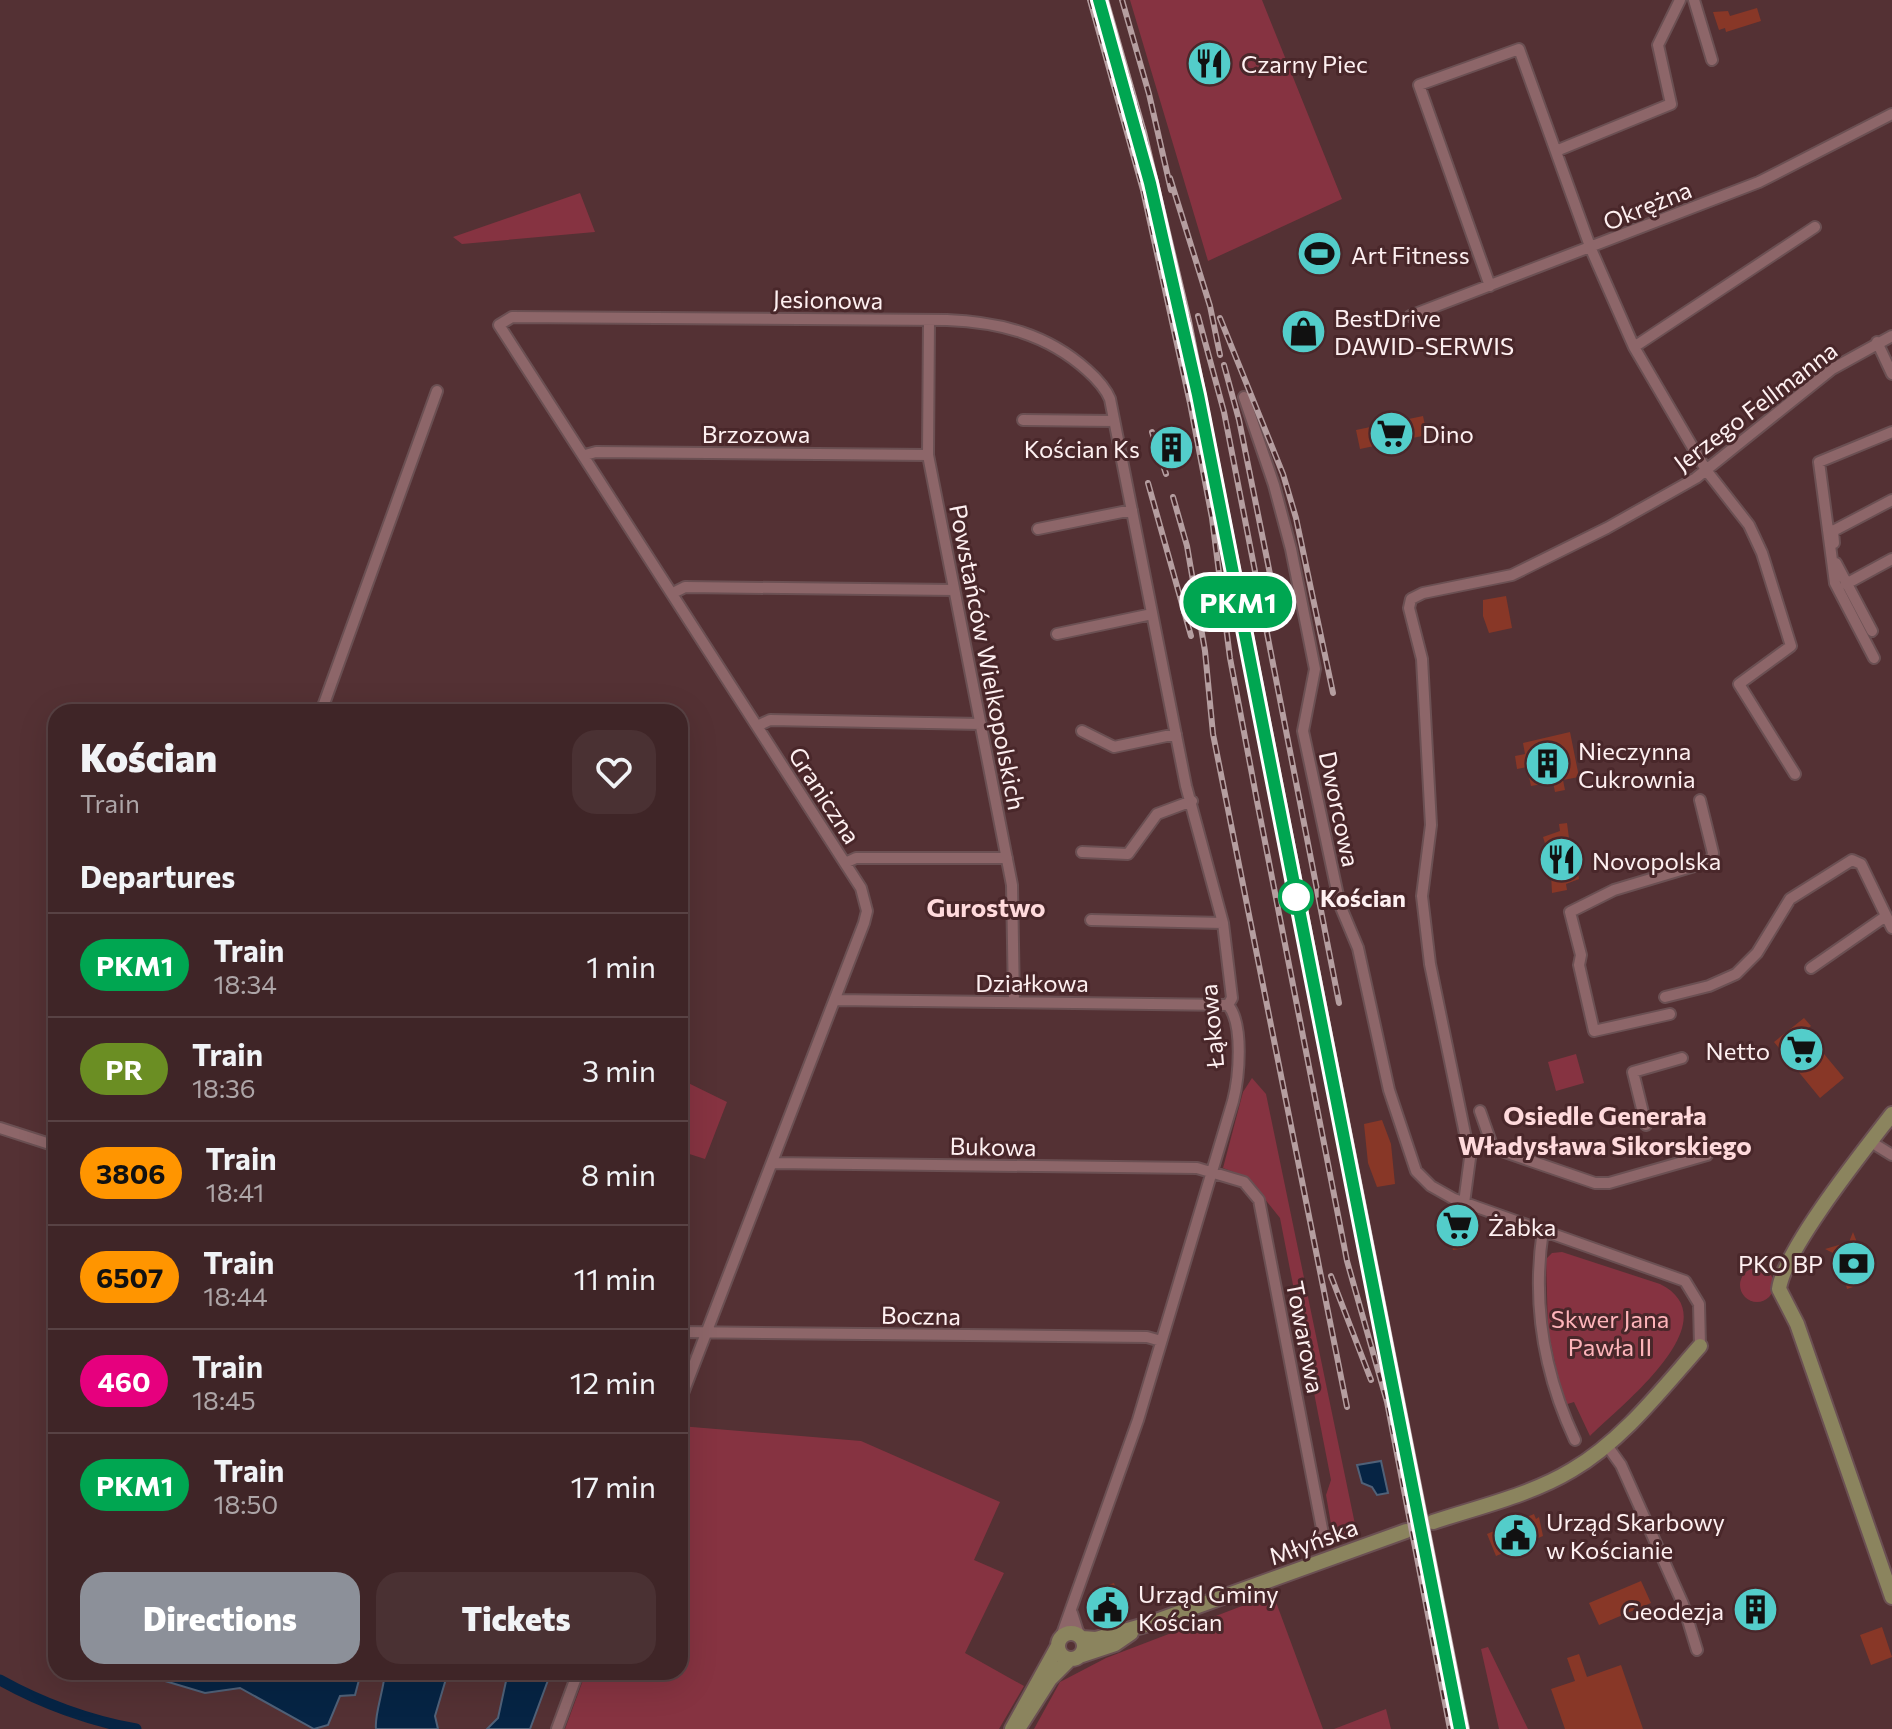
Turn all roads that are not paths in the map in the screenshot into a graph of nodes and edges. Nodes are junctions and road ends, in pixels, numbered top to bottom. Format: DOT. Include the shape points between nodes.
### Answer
graph roads {
  1 [pos="1680,0"];
  2 [pos="1694,0"];
  3 [pos="1712,60"];
  4 [pos="1892,114"];
  5 [pos="1556,151"];
  6 [pos="1815,227"];
  7 [pos="1591,249"];
  8 [pos="1490,286"];
  9 [pos="1410,316"];
  10 [pos="929,320"];
  11 [pos="499,325"];
  12 [pos="1892,336"];
  13 [pos="1877,342"];
  14 [pos="1634,347"];
  15 [pos="1892,374"];
  16 [pos="437,391"];
  17 [pos="1244,397"];
  18 [pos="1023,420"];
  19 [pos="1114,421"];
  20 [pos="1892,432"];
  21 [pos="585,455"];
  22 [pos="928,455"];
  23 [pos="1706,470"];
  24 [pos="1892,500"];
  25 [pos="1132,510"];
  26 [pos="1038,529"];
  27 [pos="1892,559"];
  28 [pos="1846,584"];
  29 [pos="954,590"];
  30 [pos="673,593"];
  31 [pos="1152,614"];
  32 [pos="1872,631"];
  33 [pos="1057,634"];
  34 [pos="1874,658"];
  35 [pos="324,704"];
  36 [pos="981,724"];
  37 [pos="757,726"];
  38 [pos="1082,731"];
  39 [pos="1176,734"];
  40 [pos="1795,774"];
  41 [pos="1700,800"];
  42 [pos="1192,801"];
  43 [pos="1082,852"];
  44 [pos="1007,858"];
  45 [pos="845,863"];
  46 [pos="1886,916"];
  47 [pos="1091,920"];
  48 [pos="1223,923"];
  49 [pos="1892,928"];
  50 [pos="1811,968"];
  51 [pos="1665,997"];
  52 [pos="835,1000"];
  53 [pos="1014,1002"];
  54 [pos="1228,1005"];
  55 [pos="1670,1014"];
  56 [pos="1682,1058"];
  57 [pos="1480,1111"];
  58 [pos="1892,1114"];
  59 [pos="1646,1125"];
  60 [pos="0,1128"];
  61 [pos="1871,1142"];
  62 [pos="48,1143"];
  63 [pos="1707,1155"];
  64 [pos="1892,1155"];
  65 [pos="773,1163"];
  66 [pos="1212,1172"];
  67 [pos="1464,1203"];
  68 [pos="1543,1230"];
  69 [pos="688,1332"];
  70 [pos="709,1332"];
  71 [pos="1161,1341"];
  72 [pos="1700,1346"];
  73 [pos="688,1382"];
  74 [pos="1575,1440"];
  75 [pos="1606,1444"];
  76 [pos="1433,1522"];
  77 [pos="1406,1531"];
  78 [pos="1324,1539"];
  79 [pos="1892,1597"];
  80 [pos="1072,1613"];
  81 [pos="1145,1625"];
  82 [pos="1080,1636"];
  83 [pos="1060,1642"];
  84 [pos="1697,1650"];
  85 [pos="1075,1658"];
  86 [pos="575,1680"];
  87 [pos="557,1729"];
  88 [pos="1012,1729"];
  89 [pos="1018,1729"];
  1 -- 5 [label="street" via="1658,45 1671,104"];
  2 -- 3 [label="street"];
  4 -- 7 [label="street, Okrężna" via="1759,182"];
  5 -- 7 [label="street"];
  5 -- 8 [label="street" via="1519,49 1419,85"];
  6 -- 14 [label="street"];
  7 -- 8 [label="street, Okrężna"];
  7 -- 14 [label="street"];
  8 -- 9 [label="street, Okrężna"];
  10 -- 11 [label="street, Jesionowa" via="512,317"];
  10 -- 19 [label="street, Jesionowa" via="1004,326 1059,348 1105,388"];
  10 -- 22 [label="street, Powstańców Wielkopolskich"];
  11 -- 21 [label="street, Graniczna"];
  12 -- 13 [label="street, Jerzego Fellmanna"];
  13 -- 15 [label="street"];
  13 -- 23 [label="street, Jerzego Fellmanna" via="1802,392"];
  14 -- 23 [label="street"];
  16 -- 35 [label="street"];
  17 -- 67 [label="street, Dworcowa" via="1291,549 1315,669 1303,731 1340,905 1358,948 1389,1090 1416,1171 1431,1186"];
  18 -- 19 [label="street"];
  19 -- 25 [label="street, Łąkowa"];
  20 -- 34 [label="street" via="1819,462 1835,583"];
  21 -- 22 [label="street, Brzozowa"];
  21 -- 30 [label="street, Graniczna"];
  22 -- 29 [label="street, Powstańców Wielkopolskich"];
  23 -- 40 [label="street" via="1749,525 1791,646 1739,684"];
  23 -- 67 [label="street, Jerzego Fellmanna" via="1512,575 1411,599 1422,659 1430,797 1422,896 1430,964 1470,1158"];
  24 -- 28 [label="street" via="1833,531 1836,565"];
  25 -- 26 [label="street"];
  25 -- 31 [label="street, Łąkowa"];
  27 -- 28 [label="street"];
  28 -- 32 [label="street"];
  29 -- 30 [label="street" via="685,587"];
  29 -- 36 [label="street, Powstańców Wielkopolskich"];
  30 -- 37 [label="street, Graniczna"];
  31 -- 33 [label="street"];
  31 -- 39 [label="street, Łąkowa"];
  36 -- 37 [label="street" via="770,720"];
  36 -- 44 [label="street, Powstańców Wielkopolskich"];
  37 -- 45 [label="street, Graniczna"];
  38 -- 39 [label="street" via="1108,747"];
  39 -- 42 [label="street, Łąkowa"];
  41 -- 55 [label="street" via="1711,861 1614,890 1570,912 1594,1031"];
  42 -- 43 [label="street" via="1157,814 1128,854"];
  42 -- 48 [label="street, Łąkowa"];
  44 -- 45 [label="street" via="856,858"];
  44 -- 53 [label="street, Powstańców Wielkopolskich" via="1015,916"];
  45 -- 52 [label="street, Graniczna" via="861,888 867,911"];
  46 -- 49 [label="street"];
  46 -- 50 [label="street"];
  46 -- 51 [label="street" via="1861,864 1852,860 1790,899 1757,953 1736,974"];
  47 -- 48 [label="street"];
  48 -- 54 [label="street, Łąkowa" via="1232,998"];
  52 -- 53 [label="street, Działkowa"];
  52 -- 65 [label="street, Graniczna"];
  53 -- 54 [label="street, Działkowa"];
  54 -- 66 [label="street, Łąkowa" via="1234,1013 1238,1083"];
  56 -- 59 [label="street" via="1633,1072"];
  57 -- 63 [label="street" via="1493,1148 1595,1183"];
  58 -- 61 [label="street"];
  60 -- 62 [label="street"];
  61 -- 64 [label="street"];
  61 -- 79 [label="street" via="1807,1233 1779,1286"];
  65 -- 66 [label="street, Bukowa"];
  65 -- 70 [label="street, Graniczna"];
  66 -- 71 [label="street, Łąkowa"];
  66 -- 78 [label="street, Towarowa" via="1244,1182 1259,1200"];
  67 -- 68 [label="street, Dworcowa"];
  68 -- 72 [label="street, Dworcowa" via="1685,1281 1699,1304"];
  68 -- 74 [label="street" via="1538,1277 1542,1329 1556,1397"];
  69 -- 70 [label="street, Boczna"];
  70 -- 71 [label="street, Boczna"];
  70 -- 73 [label="street, Graniczna"];
  71 -- 80 [label="street, Łąkowa"];
  72 -- 75 [label="street"];
  75 -- 76 [label="street" via="1568,1473"];
  75 -- 84 [label="street" via="1621,1465 1683,1604"];
  77 -- 81 [label="street, Młyńska"];
  80 -- 82 [label="street"];
  80 -- 83 [label="street, Łąkowa"];
  81 -- 82 [label="street, Młyńska" via="1096,1639"];
  81 -- 85 [label="street, Młyńska" via="1115,1644"];
  82 -- 83 [label="street" via="1069,1633"];
  82 -- 85 [label="street" via="1085,1647"];
  83 -- 85 [label="street" via="1061,1655"];
  83 -- 88 [label="street, Łąkowa"];
  85 -- 89 [label="street" via="1050,1679"];
  86 -- 87 [label="street"];
}
